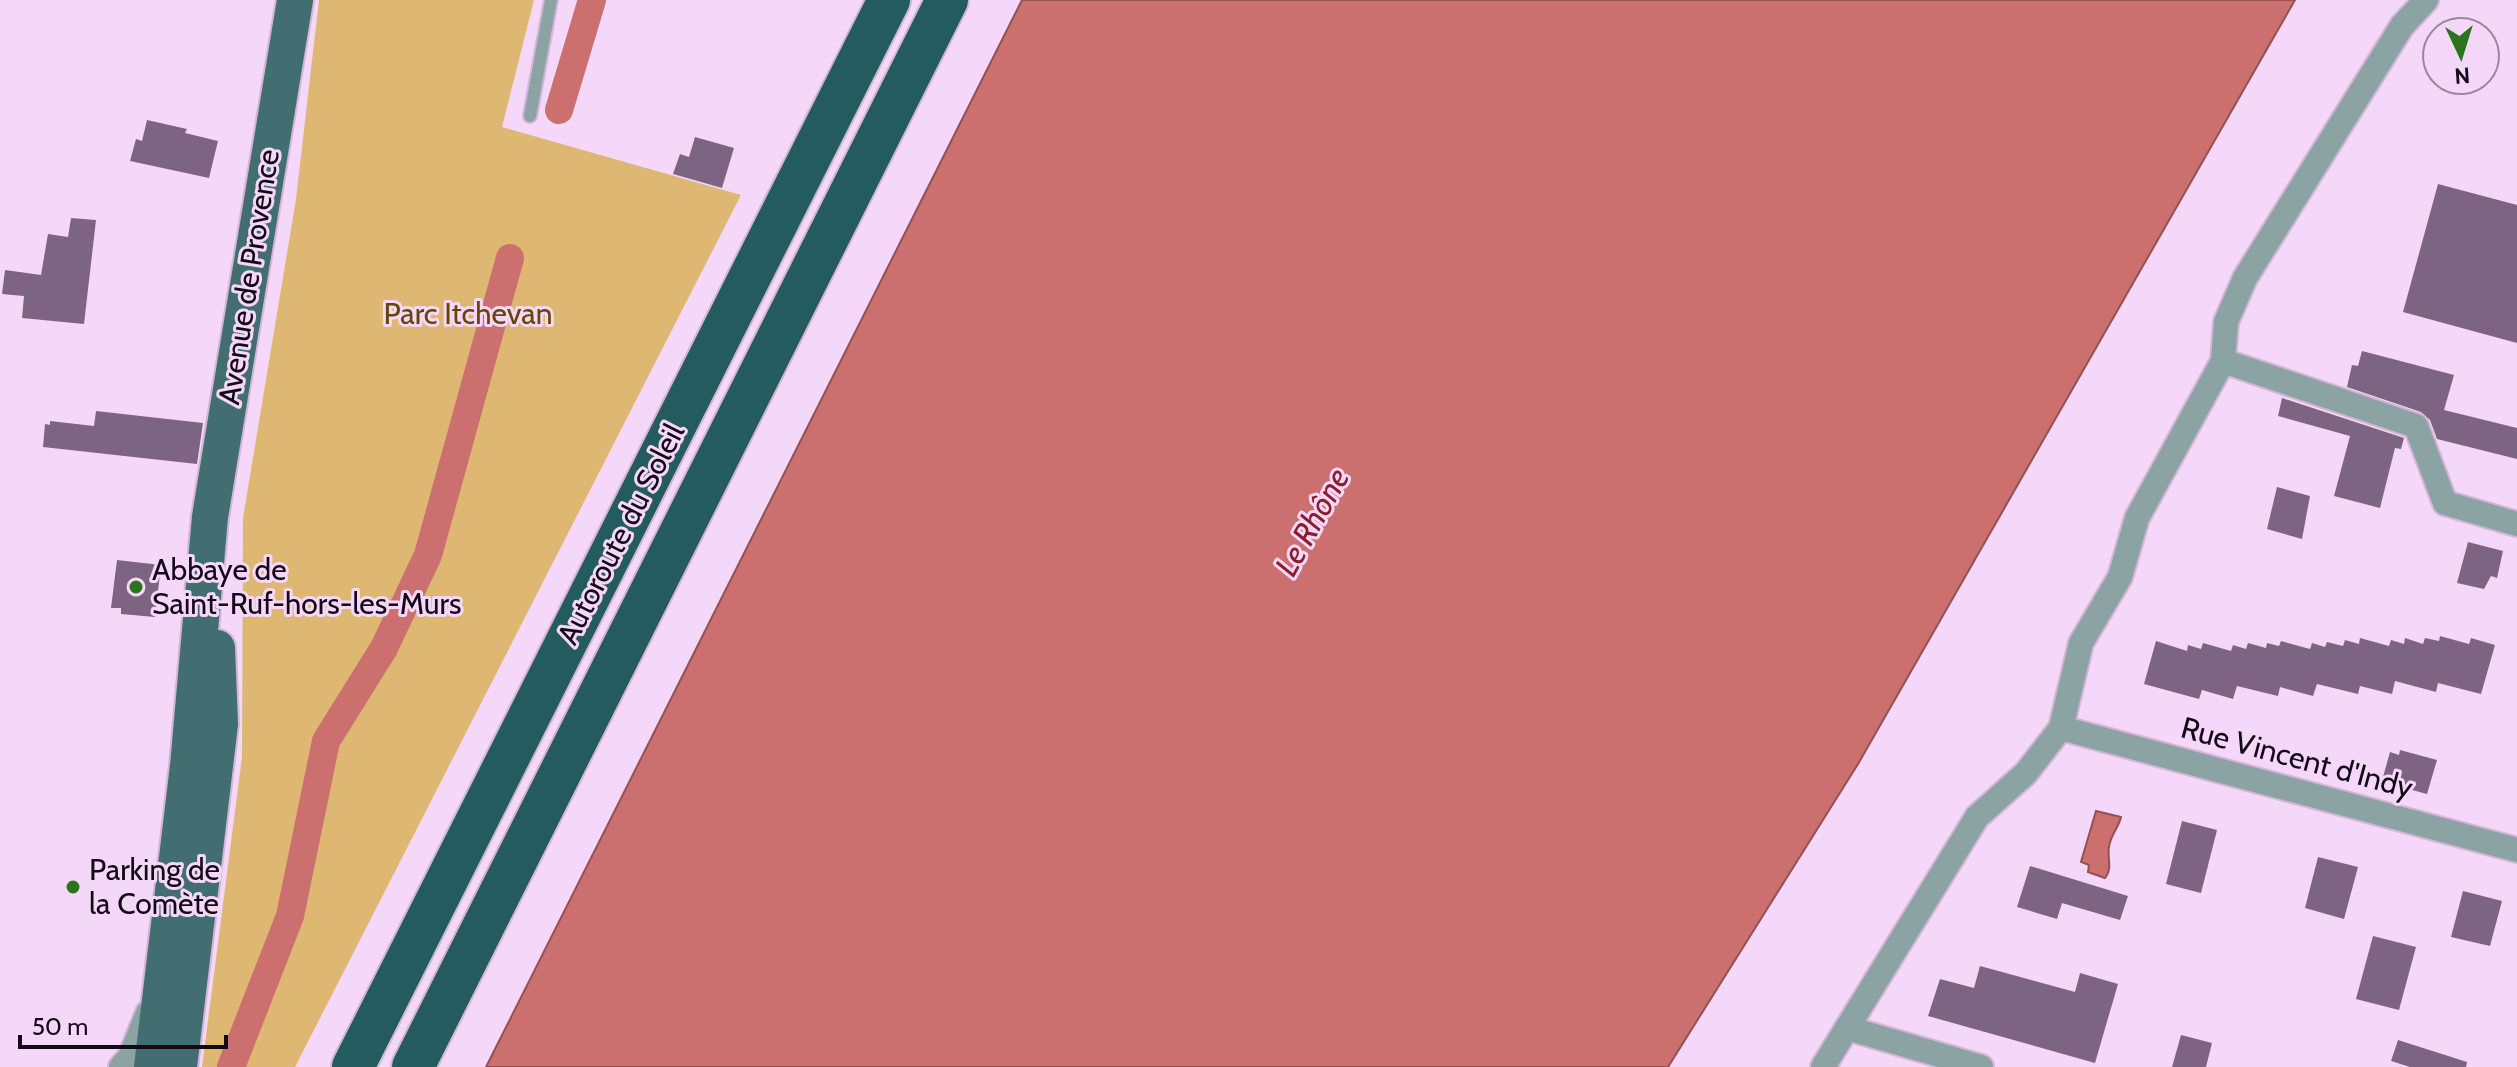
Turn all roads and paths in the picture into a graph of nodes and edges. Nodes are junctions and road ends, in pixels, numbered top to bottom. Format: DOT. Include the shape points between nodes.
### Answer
graph roads {
  1 [pos="295,0"];
  2 [pos="551,0"];
  3 [pos="889,0"];
  4 [pos="947,0"];
  5 [pos="2426,0"];
  6 [pos="530,116"];
  7 [pos="2223,361"];
  8 [pos="2517,524"];
  9 [pos="205,555"];
  10 [pos="2061,728"];
  11 [pos="2517,850"];
  12 [pos="165,957"];
  13 [pos="1847,1028"];
  14 [pos="121,1067"];
  15 [pos="152,1067"];
  16 [pos="179,1067"];
  17 [pos="353,1067"];
  18 [pos="413,1067"];
  19 [pos="1823,1067"];
  20 [pos="1981,1067"];
  1 -- 9 [label="main road, Avenue de Provence"];
  2 -- 6 [label="lane"];
  3 -- 17 [label="highway, Autoroute du Soleil"];
  4 -- 18 [label="highway, Autoroute du Soleil"];
  5 -- 7 [label="street" via="2402,26 2245,278 2226,322"];
  7 -- 8 [label="street" via="2416,426 2445,503"];
  7 -- 10 [label="street" via="2137,518 2120,577 2081,643"];
  9 -- 12 [label="main road, Avenue de Provence"];
  9 -- 16 [label="main road, Avenue de Provence" via="216,629 220,724"];
  10 -- 11 [label="street, Rue Vincent d'Indy"];
  10 -- 13 [label="street" via="2026,773 1977,817"];
  12 -- 14 [label="street, Avenue de Provence" via="143,1030"];
  12 -- 15 [label="main road, Avenue de Provence"];
  13 -- 19 [label="street"];
  13 -- 20 [label="street"];
}
